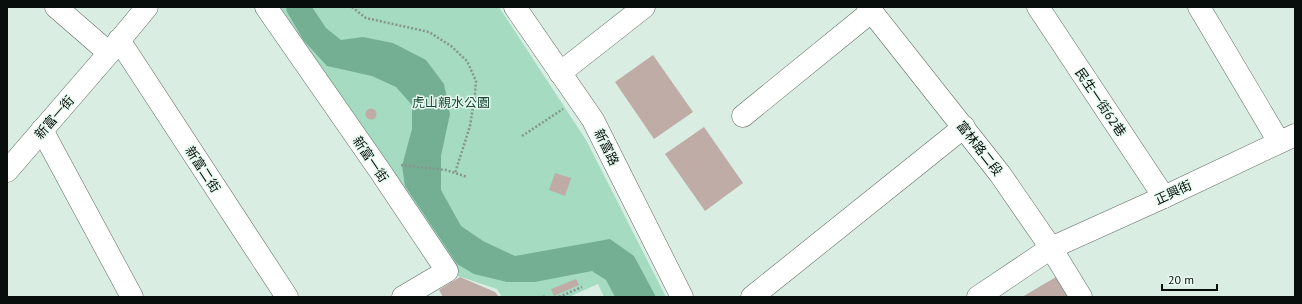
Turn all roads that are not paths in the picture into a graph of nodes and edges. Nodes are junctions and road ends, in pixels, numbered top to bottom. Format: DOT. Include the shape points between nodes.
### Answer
graph roads {
  1 [pos="56,7"];
  2 [pos="147,7"];
  3 [pos="266,7"];
  4 [pos="515,7"];
  5 [pos="644,7"];
  6 [pos="1038,7"];
  7 [pos="1199,7"];
  8 [pos="870,9"];
  9 [pos="114,46"];
  10 [pos="560,73"];
  11 [pos="743,116"];
  12 [pos="964,127"];
  13 [pos="42,130"];
  14 [pos="1287,139"];
  15 [pos="7,171"];
  16 [pos="1164,197"];
  17 [pos="1051,248"];
  18 [pos="132,297"];
  19 [pos="286,297"];
  20 [pos="403,297"];
  21 [pos="682,297"];
  22 [pos="752,297"];
  23 [pos="978,297"];
  24 [pos="1081,297"];
  1 -- 9 [label="street, 新富二街"];
  2 -- 9 [label="street, 新富一街"];
  3 -- 20 [label="street, 新富一街" via="447,271"];
  4 -- 10 [label="street, 新富路"];
  5 -- 10 [label="street"];
  6 -- 16 [label="street, 民生一街62巷"];
  7 -- 14 [label="street"];
  8 -- 11 [label="street"];
  8 -- 12 [label="street, 富林路二段"];
  9 -- 13 [label="street, 新富一街"];
  9 -- 19 [label="street, 新富二街"];
  10 -- 21 [label="street, 新富路" via="593,120"];
  12 -- 17 [label="street, 富林路二段"];
  12 -- 22 [label="street"];
  13 -- 15 [label="street, 新富一街"];
  13 -- 18 [label="street"];
  14 -- 16 [label="street, 正興街"];
  16 -- 17 [label="street, 正興街"];
  17 -- 23 [label="street, 正興街"];
  17 -- 24 [label="street, 富林路二段"];
}
